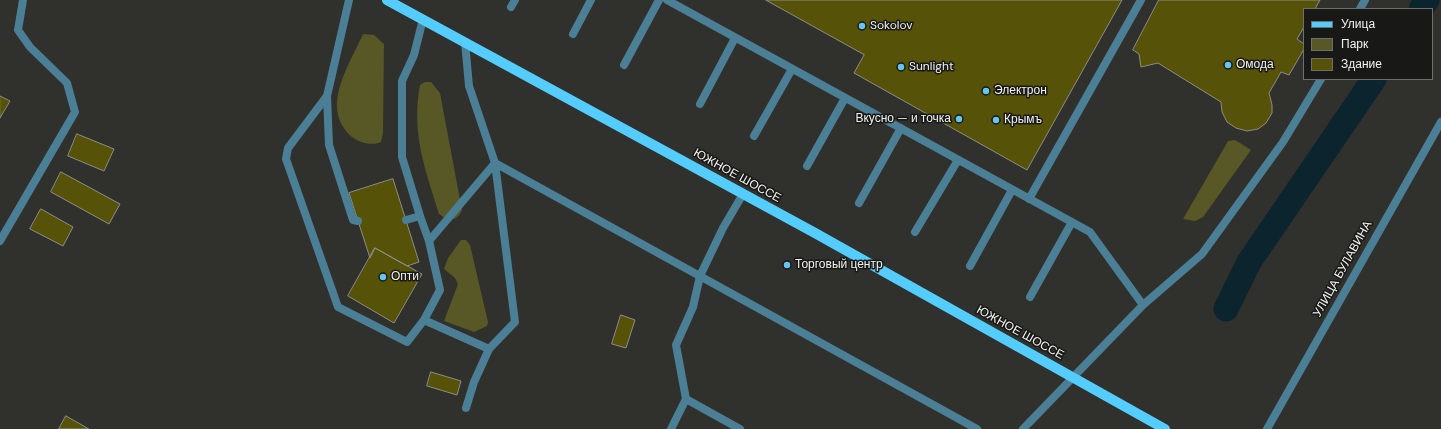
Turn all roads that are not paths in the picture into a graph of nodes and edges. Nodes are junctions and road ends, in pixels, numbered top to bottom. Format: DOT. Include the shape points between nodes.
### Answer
graph roads {
  1 [pos="23,0"];
  2 [pos="349,0"];
  3 [pos="387,0"];
  4 [pos="591,0"];
  5 [pos="660,0"];
  6 [pos="667,0"];
  7 [pos="1141,0"];
  8 [pos="423,19"];
  9 [pos="573,34"];
  10 [pos="735,38"];
  11 [pos="465,42"];
  12 [pos="624,65"];
  13 [pos="792,69"];
  14 [pos="1320,80"];
  15 [pos="327,96"];
  16 [pos="845,98"];
  17 [pos="700,104"];
  18 [pos="1441,122"];
  19 [pos="900,128"];
  20 [pos="754,136"];
  21 [pos="958,160"];
  22 [pos="495,163"];
  23 [pos="807,166"];
  24 [pos="1012,190"];
  25 [pos="743,194"];
  26 [pos="1029,199"];
  27 [pos="859,203"];
  28 [pos="420,216"];
  29 [pos="406,220"];
  30 [pos="358,221"];
  31 [pos="1072,222"];
  32 [pos="915,232"];
  33 [pos="0,241"];
  34 [pos="429,241"];
  35 [pos="970,266"];
  36 [pos="700,276"];
  37 [pos="1030,297"];
  38 [pos="1143,305"];
  39 [pos="424,320"];
  40 [pos="489,349"];
  41 [pos="1072,377"];
  42 [pos="686,398"];
  43 [pos="466,408"];
  44 [pos="671,429"];
  45 [pos="740,429"];
  46 [pos="977,429"];
  47 [pos="1023,429"];
  48 [pos="1165,429"];
  49 [pos="1267,429"];
  1 -- 33 [label="street" via="18,30 30,47 67,83 75,112"];
  2 -- 15 [label="street"];
  3 -- 8 [label="main road, ЮЖНОЕ ШОССЕ"];
  4 -- 9 [label="street"];
  5 -- 12 [label="street"];
  6 -- 10 [label="street"];
  7 -- 26 [label="street"];
  8 -- 11 [label="main road, ЮЖНОЕ ШОССЕ"];
  8 -- 28 [label="street" via="414,55 402,81 402,157"];
  10 -- 13 [label="street"];
  10 -- 17 [label="street"];
  11 -- 22 [label="street" via="469,86"];
  11 -- 25 [label="main road, ЮЖНОЕ ШОССЕ"];
  13 -- 16 [label="street"];
  13 -- 20 [label="street"];
  14 -- 38 [label="street" via="1283,142 1202,254"];
  15 -- 30 [label="street" via="329,145 353,220"];
  15 -- 39 [label="street" via="288,148 286,159 338,307 407,342"];
  16 -- 19 [label="street"];
  16 -- 23 [label="street"];
  18 -- 49 [label="street, УЛИЦА БУЛАВИНА"];
  19 -- 21 [label="street"];
  19 -- 27 [label="street"];
  21 -- 24 [label="street"];
  21 -- 32 [label="street"];
  22 -- 34 [label="street"];
  22 -- 36 [label="street"];
  22 -- 40 [label="street" via="515,322"];
  24 -- 26 [label="street"];
  24 -- 35 [label="street"];
  25 -- 36 [label="street"];
  25 -- 41 [label="main road, ЮЖНОЕ ШОССЕ"];
  26 -- 31 [label="street"];
  28 -- 29 [label="street"];
  28 -- 34 [label="street"];
  31 -- 37 [label="street"];
  31 -- 38 [label="street" via="1090,232"];
  34 -- 39 [label="street" via="440,290"];
  36 -- 42 [label="street" via="693,307 676,345"];
  36 -- 46 [label="street"];
  38 -- 41 [label="street"];
  39 -- 40 [label="street"];
  40 -- 43 [label="street"];
  41 -- 47 [label="street"];
  41 -- 48 [label="main road, ЮЖНОЕ ШОССЕ"];
  42 -- 44 [label="street"];
  42 -- 45 [label="street"];
}
